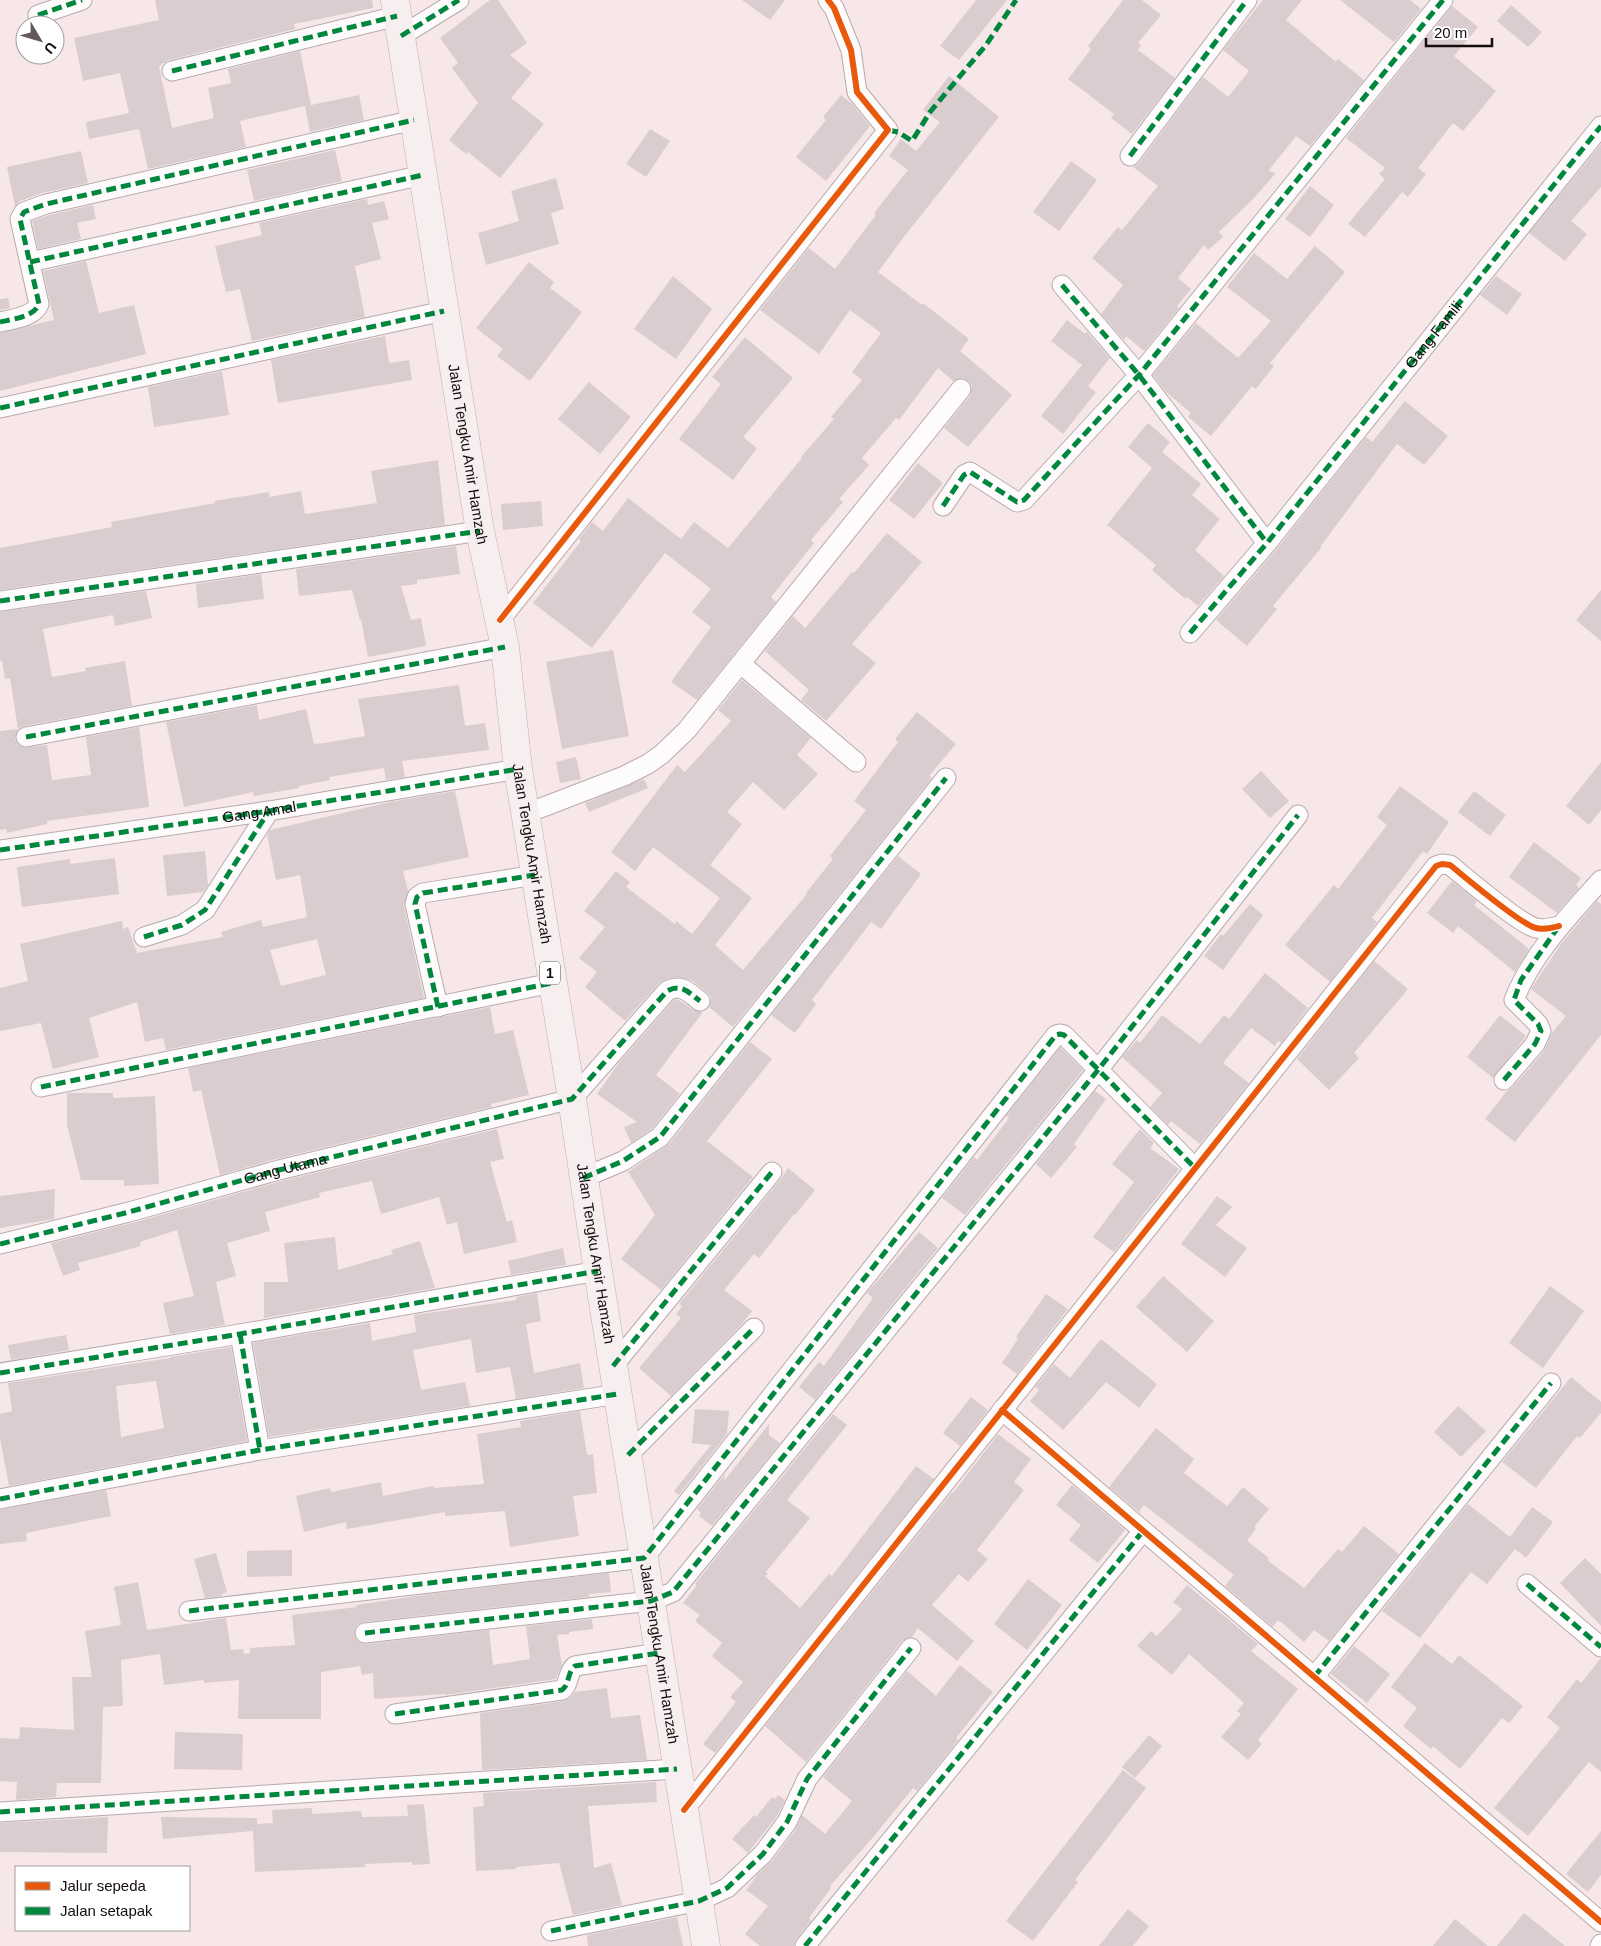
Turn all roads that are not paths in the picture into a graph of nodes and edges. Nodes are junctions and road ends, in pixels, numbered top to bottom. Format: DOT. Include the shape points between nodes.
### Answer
graph roads {
  1 [pos="82,0"];
  2 [pos="459,0"];
  3 [pos="828,0"];
  4 [pos="1247,0"];
  5 [pos="1443,0"];
  6 [pos="38,15"];
  7 [pos="398,18"];
  8 [pos="172,71"];
  9 [pos="414,120"];
  10 [pos="1601,126"];
  11 [pos="1130,156"];
  12 [pos="423,175"];
  13 [pos="30,262"];
  14 [pos="1062,286"];
  15 [pos="444,311"];
  16 [pos="0,322"];
  17 [pos="1139,375"];
  18 [pos="961,389"];
  19 [pos="0,408"];
  20 [pos="943,506"];
  21 [pos="480,531"];
  22 [pos="1267,542"];
  23 [pos="0,601"];
  24 [pos="500,620"];
  25 [pos="1190,633"];
  26 [pos="505,646"];
  27 [pos="741,664"];
  28 [pos="26,737"];
  29 [pos="856,762"];
  30 [pos="518,769"];
  31 [pos="946,778"];
  32 [pos="269,811"];
  33 [pos="525,814"];
  34 [pos="1298,815"];
  35 [pos="0,850"];
  36 [pos="535,875"];
  37 [pos="1601,880"];
  38 [pos="1559,926"];
  39 [pos="144,937"];
  40 [pos="552,984"];
  41 [pos="700,1001"];
  42 [pos="438,1007"];
  43 [pos="1098,1070"];
  44 [pos="1504,1080"];
  45 [pos="41,1087"];
  46 [pos="572,1098"];
  47 [pos="1195,1168"];
  48 [pos="772,1172"];
  49 [pos="583,1178"];
  50 [pos="0,1244"];
  51 [pos="598,1271"];
  52 [pos="754,1328"];
  53 [pos="240,1334"];
  54 [pos="613,1366"];
  55 [pos="0,1373"];
  56 [pos="1551,1382"];
  57 [pos="618,1394"];
  58 [pos="1002,1410"];
  59 [pos="260,1450"];
  60 [pos="628,1456"];
  61 [pos="0,1499"];
  62 [pos="1143,1531"];
  63 [pos="644,1558"];
  64 [pos="1527,1584"];
  65 [pos="651,1601"];
  66 [pos="189,1610"];
  67 [pos="365,1634"];
  68 [pos="1601,1647"];
  69 [pos="911,1648"];
  70 [pos="659,1653"];
  71 [pos="1314,1677"];
  72 [pos="395,1714"];
  73 [pos="677,1769"];
  74 [pos="684,1810"];
  75 [pos="0,1812"];
  76 [pos="699,1901"];
  77 [pos="1601,1922"];
  78 [pos="551,1931"];
  79 [pos="706,1946"];
  80 [pos="805,1946"];
  1 -- 6 [label="street"];
  2 -- 7 [label="street"];
  3 -- 24 [label="street" via="851,50 857,92 888,130"];
  4 -- 11 [label="street"];
  5 -- 17 [label="street"];
  7 -- 8 [label="street"];
  7 -- 9 [label="main road, Jalan Tengku Amir Hamzah / 1"];
  9 -- 12 [label="main road, Jalan Tengku Amir Hamzah / 1"];
  9 -- 13 [label="street" via="46,204 24,212 20,219"];
  10 -- 22 [label="street, Gang Famili"];
  12 -- 13 [label="street"];
  12 -- 15 [label="main road, Jalan Tengku Amir Hamzah / 1"];
  13 -- 16 [label="street" via="39,304 36,310"];
  14 -- 17 [label="street"];
  15 -- 19 [label="street"];
  15 -- 21 [label="main road, Jalan Tengku Amir Hamzah / 1"];
  17 -- 20 [label="street" via="1024,500 1017,502 970,472 964,475"];
  17 -- 22 [label="street"];
  18 -- 27 [label="street"];
  21 -- 23 [label="street"];
  21 -- 24 [label="main road, Jalan Tengku Amir Hamzah / 1"];
  22 -- 25 [label="street, Gang Famili"];
  24 -- 26 [label="main road, Jalan Tengku Amir Hamzah / 1"];
  26 -- 28 [label="street"];
  26 -- 30 [label="main road, Jalan Tengku Amir Hamzah / 1"];
  27 -- 29 [label="street"];
  27 -- 33 [label="street" via="687,730 655,759 624,776"];
  30 -- 32 [label="street, Gang Amal"];
  30 -- 33 [label="main road, Jalan Tengku Amir Hamzah / 1"];
  31 -- 49 [label="street" via="660,1137 623,1161"];
  32 -- 35 [label="street, Gang Amal"];
  32 -- 39 [label="street" via="205,910 182,925"];
  33 -- 36 [label="main road, Jalan Tengku Amir Hamzah / 1"];
  34 -- 43 [label="street"];
  36 -- 40 [label="main road, Jalan Tengku Amir Hamzah / 1"];
  36 -- 42 [label="street" via="423,893 418,897 415,904"];
  37 -- 38 [label="street"];
  38 -- 44 [label="street" via="1521,980 1514,1000 1541,1031 1535,1044"];
  38 -- 47 [label="street" via="1534,928 1450,865 1436,866"];
  40 -- 42 [label="street"];
  40 -- 46 [label="main road, Jalan Tengku Amir Hamzah / 1"];
  41 -- 46 [label="street" via="681,987 667,991"];
  42 -- 45 [label="street"];
  43 -- 47 [label="street"];
  43 -- 63 [label="street" via="1064,1035 1056,1035"];
  43 -- 65 [label="street" via="687,1577 673,1592"];
  46 -- 49 [label="main road, Jalan Tengku Amir Hamzah / 1"];
  46 -- 50 [label="street, Gang Utama" via="279,1170"];
  47 -- 58 [label="street"];
  48 -- 54 [label="street"];
  49 -- 51 [label="main road, Jalan Tengku Amir Hamzah / 1"];
  51 -- 53 [label="street"];
  51 -- 54 [label="main road, Jalan Tengku Amir Hamzah / 1"];
  52 -- 60 [label="street"];
  53 -- 55 [label="street"];
  53 -- 59 [label="street"];
  54 -- 57 [label="main road, Jalan Tengku Amir Hamzah / 1"];
  56 -- 71 [label="street"];
  57 -- 59 [label="street"];
  57 -- 60 [label="main road, Jalan Tengku Amir Hamzah / 1"];
  58 -- 62 [label="street"];
  58 -- 74 [label="street"];
  59 -- 61 [label="street"];
  60 -- 63 [label="main road, Jalan Tengku Amir Hamzah / 1"];
  62 -- 71 [label="street"];
  62 -- 80 [label="street"];
  63 -- 65 [label="main road, Jalan Tengku Amir Hamzah / 1"];
  63 -- 66 [label="street"];
  64 -- 68 [label="street"];
  65 -- 67 [label="street"];
  65 -- 70 [label="main road, Jalan Tengku Amir Hamzah / 1"];
  69 -- 76 [label="street" via="807,1779 787,1822 763,1854 727,1888"];
  70 -- 72 [label="street" via="576,1666 562,1690"];
  70 -- 73 [label="main road, Jalan Tengku Amir Hamzah / 1"];
  71 -- 77 [label="street"];
  73 -- 74 [label="main road, Jalan Tengku Amir Hamzah / 1"];
  73 -- 75 [label="street"];
  74 -- 76 [label="main road, Jalan Tengku Amir Hamzah / 1"];
  76 -- 78 [label="street"];
  76 -- 79 [label="main road, Jalan Tengku Amir Hamzah / 1"];
}
